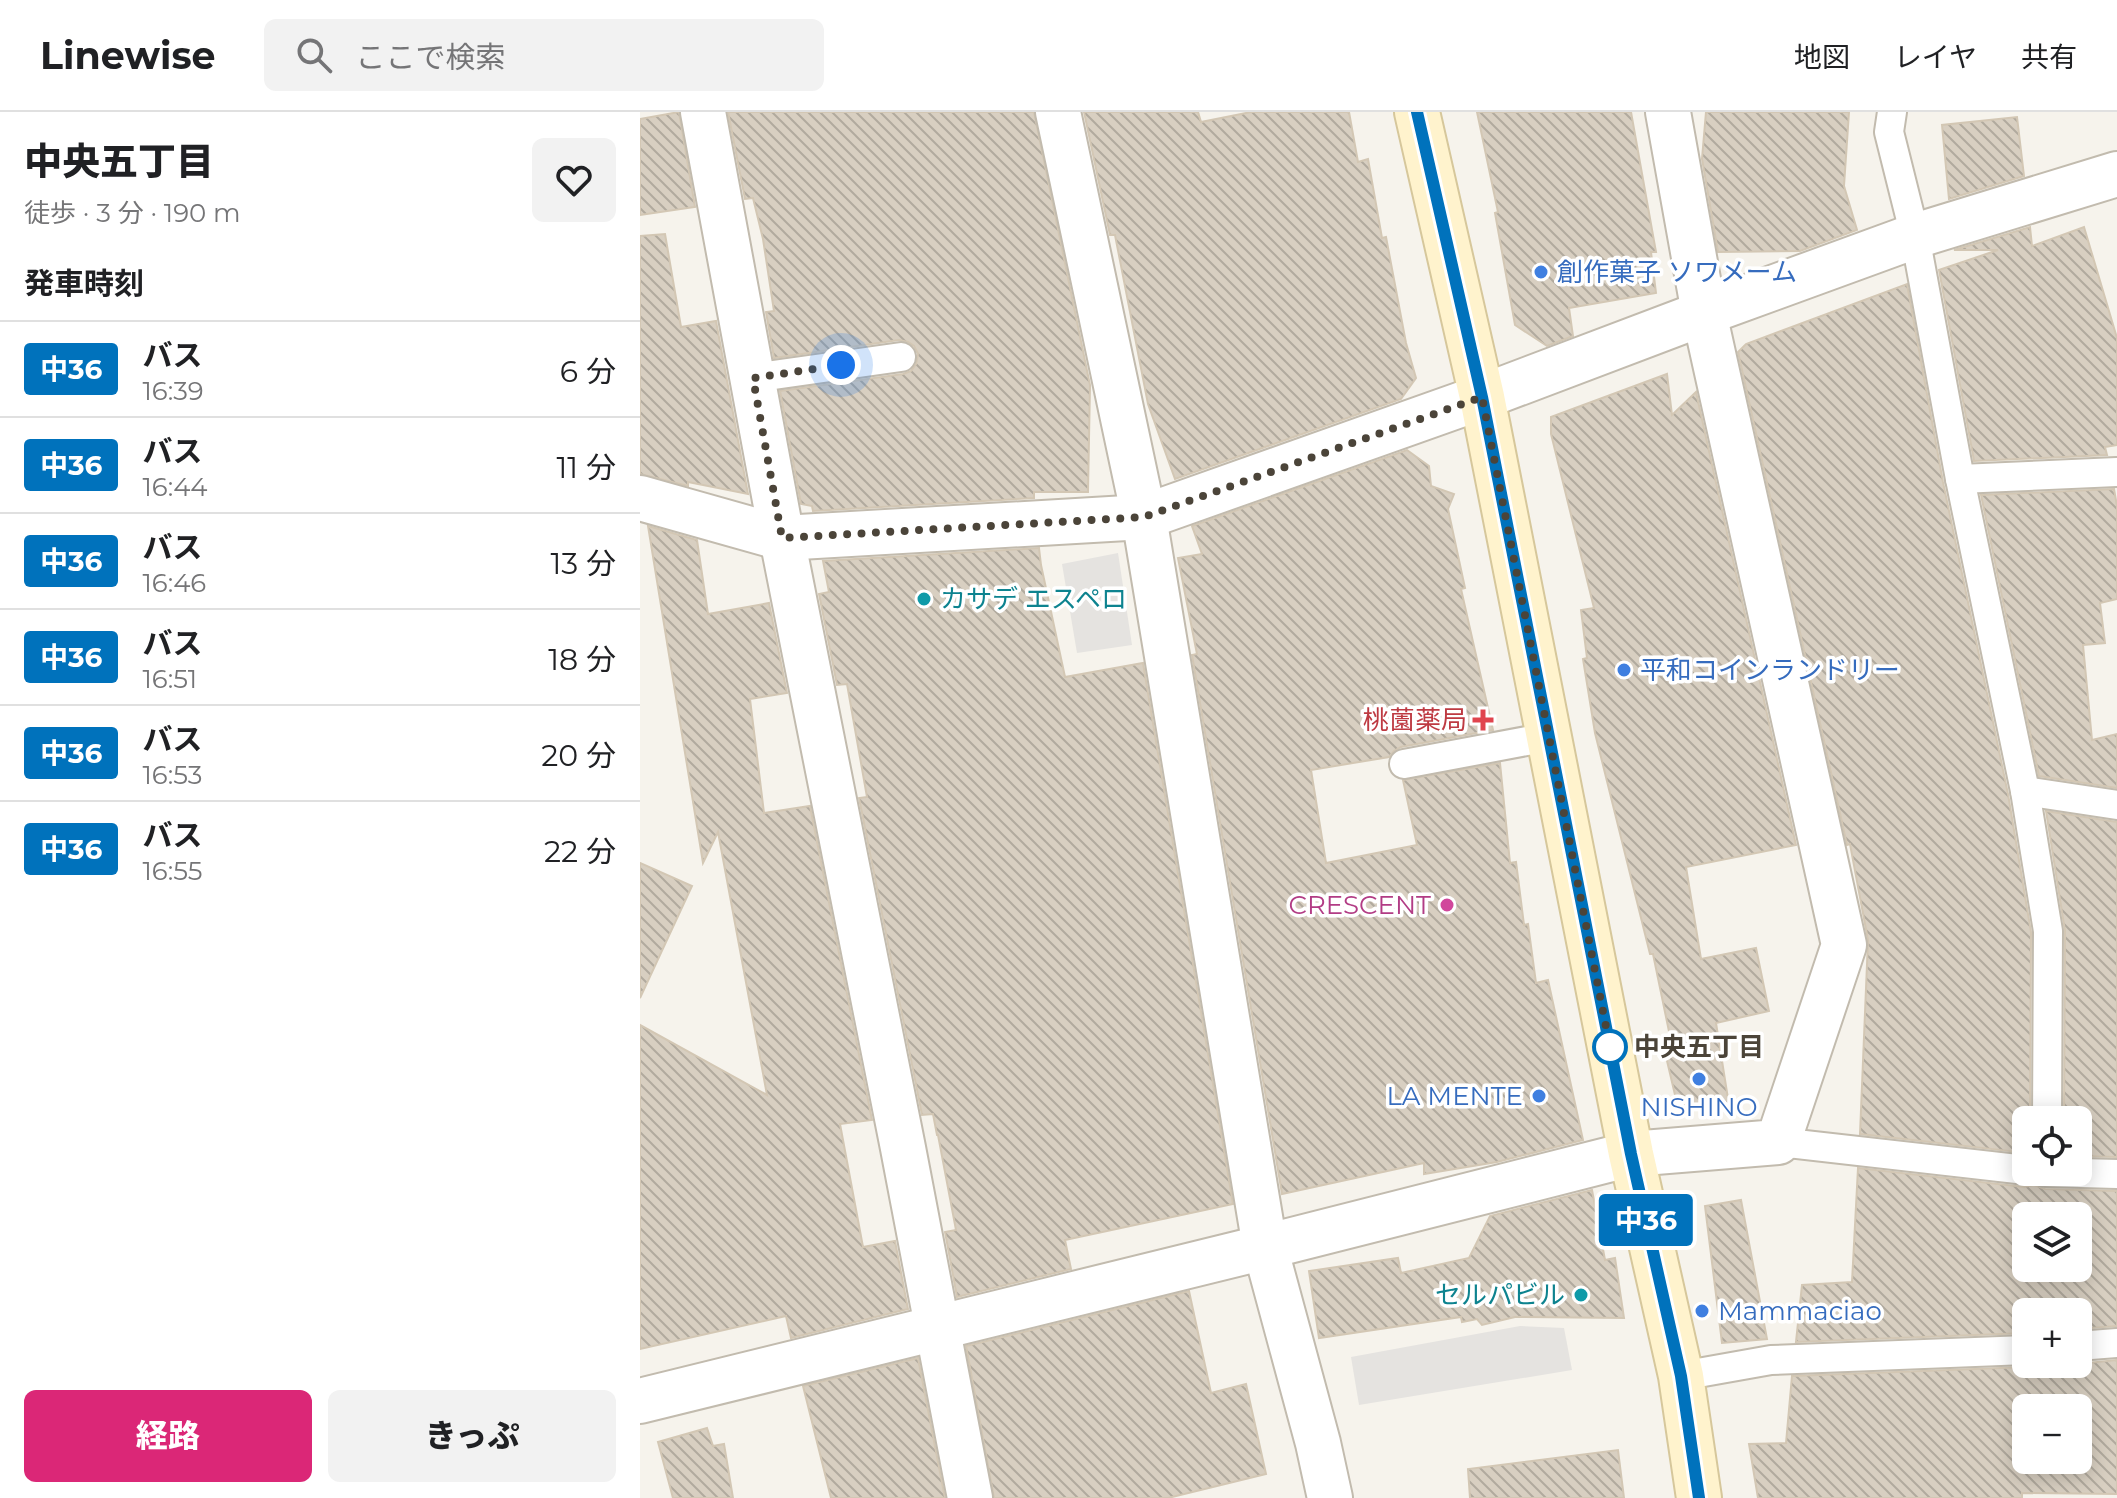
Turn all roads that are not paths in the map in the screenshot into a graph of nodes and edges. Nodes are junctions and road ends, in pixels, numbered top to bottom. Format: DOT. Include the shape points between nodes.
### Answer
graph roads {
  1 [pos="703,112"];
  2 [pos="1058,112"];
  3 [pos="1417,112"];
  4 [pos="1668,112"];
  5 [pos="1892,112"];
  6 [pos="2117,174"];
  7 [pos="1915,236"];
  8 [pos="1704,313"];
  9 [pos="901,357"];
  10 [pos="753,378"];
  11 [pos="1482,397"];
  12 [pos="2117,472"];
  13 [pos="1960,479"];
  14 [pos="640,498"];
  15 [pos="1144,517"];
  16 [pos="782,538"];
  17 [pos="1548,737"];
  18 [pos="1404,764"];
  19 [pos="2025,791"];
  20 [pos="2117,805"];
  21 [pos="2047,1106"];
  22 [pos="1778,1142"];
  23 [pos="1631,1154"];
  24 [pos="2012,1168"];
  25 [pos="2092,1173"];
  26 [pos="2117,1174"];
  27 [pos="1265,1247"];
  28 [pos="938,1327"];
  29 [pos="2117,1343"];
  30 [pos="2092,1345"];
  31 [pos="2012,1351"];
  32 [pos="1681,1376"];
  33 [pos="640,1401"];
  34 [pos="970,1498"];
  35 [pos="1330,1498"];
  36 [pos="1699,1498"];
  1 -- 10 [label="street"];
  2 -- 15 [label="street"];
  3 -- 11 [label="main road"];
  4 -- 8 [label="street"];
  5 -- 7 [label="lane" via="1889,132"];
  6 -- 7 [label="street"];
  7 -- 8 [label="street"];
  7 -- 13 [label="lane"];
  8 -- 11 [label="street"];
  8 -- 22 [label="street" via="1844,945"];
  9 -- 10 [label="lane"];
  10 -- 16 [label="street"];
  11 -- 15 [label="street"];
  11 -- 17 [label="main road"];
  12 -- 13 [label="lane"];
  13 -- 19 [label="lane"];
  14 -- 16 [label="street"];
  15 -- 16 [label="street"];
  15 -- 27 [label="street"];
  16 -- 28 [label="street"];
  17 -- 18 [label="lane"];
  17 -- 23 [label="main road"];
  19 -- 20 [label="lane"];
  19 -- 21 [label="lane" via="2048,931"];
  22 -- 23 [label="street"];
  22 -- 24 [label="lane"];
  23 -- 27 [label="street"];
  23 -- 32 [label="main road"];
  25 -- 26 [label="lane"];
  27 -- 28 [label="street"];
  27 -- 35 [label="street"];
  28 -- 33 [label="street"];
  28 -- 34 [label="street"];
  29 -- 30 [label="lane"];
  31 -- 32 [label="lane" via="1771,1360"];
  32 -- 36 [label="main road"];
}
